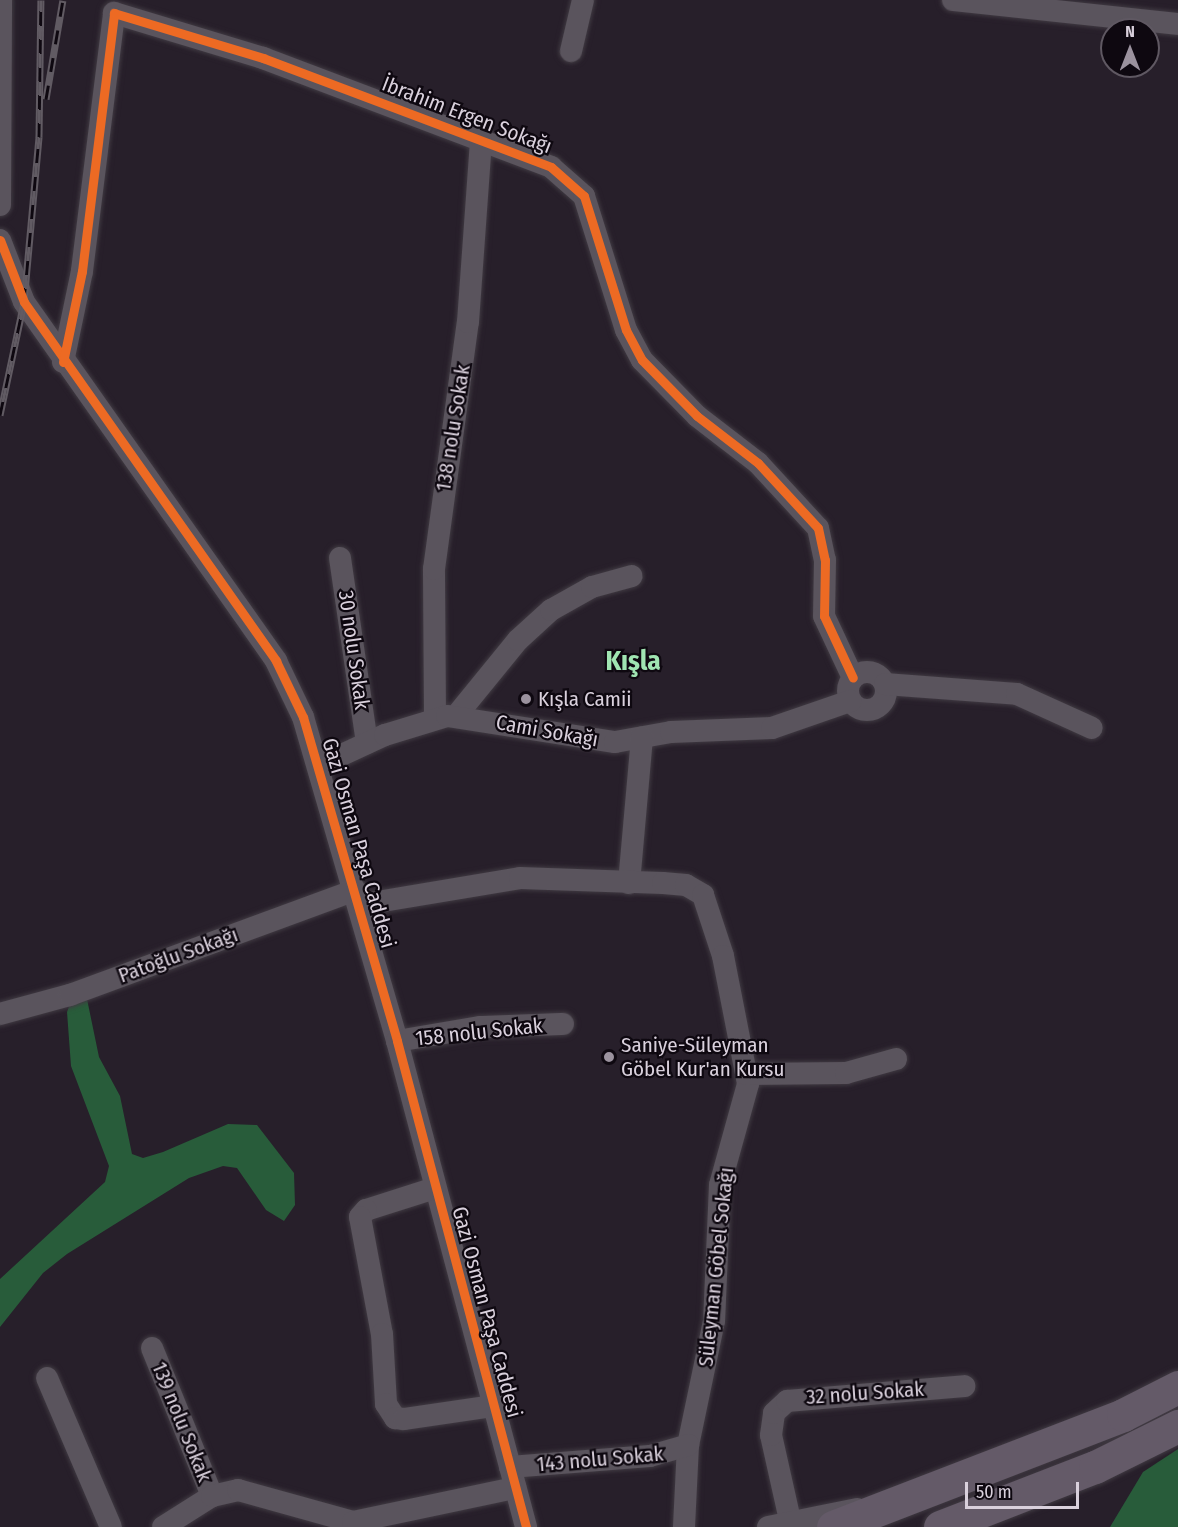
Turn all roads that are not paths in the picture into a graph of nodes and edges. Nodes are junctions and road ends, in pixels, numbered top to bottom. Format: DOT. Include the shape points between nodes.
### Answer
graph roads {
  1 [pos="1,0"];
  2 [pos="583,0"];
  3 [pos="953,0"];
  4 [pos="115,7"];
  5 [pos="1178,24"];
  6 [pos="571,51"];
  7 [pos="482,140"];
  8 [pos="0,205"];
  9 [pos="0,240"];
  10 [pos="63,362"];
  11 [pos="340,558"];
  12 [pos="632,576"];
  13 [pos="853,678"];
  14 [pos="885,684"];
  15 [pos="850,701"];
  16 [pos="445,716"];
  17 [pos="1092,728"];
  18 [pos="642,738"];
  19 [pos="367,743"];
  20 [pos="320,765"];
  21 [pos="629,883"];
  22 [pos="357,897"];
  23 [pos="0,1014"];
  24 [pos="562,1024"];
  25 [pos="397,1041"];
  26 [pos="896,1059"];
  27 [pos="746,1074"];
  28 [pos="435,1188"];
  29 [pos="152,1348"];
  30 [pos="47,1378"];
  31 [pos="964,1386"];
  32 [pos="1178,1387"];
  33 [pos="494,1406"];
  34 [pos="1178,1426"];
  35 [pos="688,1445"];
  36 [pos="512,1477"];
  37 [pos="212,1496"];
  38 [pos="888,1507"];
  39 [pos="298,1518"];
  40 [pos="790,1520"];
  41 [pos="111,1527"];
  42 [pos="163,1527"];
  43 [pos="526,1527"];
  44 [pos="684,1527"];
  45 [pos="768,1527"];
  46 [pos="832,1527"];
  47 [pos="940,1527"];
  1 -- 8 [label="street"];
  2 -- 6 [label="street"];
  3 -- 5 [label="street"];
  4 -- 7 [label="street, İbrahim Ergen Sokağı"];
  4 -- 10 [label="street, İbrahim Ergen Sokağı" via="82,271"];
  7 -- 13 [label="street, İbrahim Ergen Sokağı" via="551,167 575,183 642,360 662,384 811,515 823,542 824,616"];
  7 -- 16 [label="street, 138 nolu Sokak" via="466,339 434,569"];
  9 -- 10 [label="street, Gazi Osman Paşa Caddesi" via="24,302"];
  10 -- 20 [label="street, Gazi Osman Paşa Caddesi" via="276,661"];
  11 -- 19 [label="street, 30 nolu Sokak"];
  12 -- 16 [label="street" via="592,587 550,610"];
  13 -- 14 [label="street" via="871,673"];
  13 -- 15 [label="street"];
  14 -- 15 [label="street" via="883,702 873,710 860,709"];
  14 -- 17 [label="street" via="1017,694"];
  15 -- 18 [label="street, Cami Sokağı" via="772,728"];
  16 -- 18 [label="street, Cami Sokağı" via="598,742"];
  16 -- 19 [label="street"];
  18 -- 21 [label="street"];
  19 -- 20 [label="street"];
  20 -- 22 [label="street, Gazi Osman Paşa Caddesi"];
  21 -- 22 [label="street, Süleyman Göbel Sokağı" via="500,879"];
  21 -- 27 [label="street, Süleyman Göbel Sokağı" via="686,885 703,895 723,956"];
  22 -- 23 [label="street, Patoğlu Sokağı" via="84,990"];
  22 -- 25 [label="street, Gazi Osman Paşa Caddesi"];
  24 -- 25 [label="street, 158 nolu Sokak" via="481,1027"];
  25 -- 28 [label="street, Gazi Osman Paşa Caddesi"];
  26 -- 27 [label="street" via="846,1073"];
  27 -- 35 [label="street, Süleyman Göbel Sokağı" via="747,1100 720,1185 711,1348"];
  28 -- 33 [label="street, Gazi Osman Paşa Caddesi"];
  28 -- 33 [label="street" via="366,1210 360,1217 382,1334 386,1404 395,1418 404,1419"];
  29 -- 37 [label="street, 139 nolu Sokak"];
  30 -- 41 [label="street"];
  31 -- 40 [label="street, 32 nolu Sokak" via="810,1395 779,1406 771,1435"];
  32 -- 38 [label="highway" via="1123,1414"];
  33 -- 36 [label="street, Gazi Osman Paşa Caddesi"];
  34 -- 47 [label="highway" via="1095,1467"];
  35 -- 36 [label="street, 143 nolu Sokak" via="650,1456"];
  35 -- 44 [label="street, Süleyman Göbel Sokağı"];
  36 -- 39 [label="street, 143 nolu Sokak" via="353,1522"];
  36 -- 43 [label="street, Gazi Osman Paşa Caddesi"];
  37 -- 39 [label="street, 143 nolu Sokak" via="249,1491"];
  37 -- 42 [label="street"];
  38 -- 40 [label="street"];
  38 -- 46 [label="highway"];
  40 -- 45 [label="street"];
}
